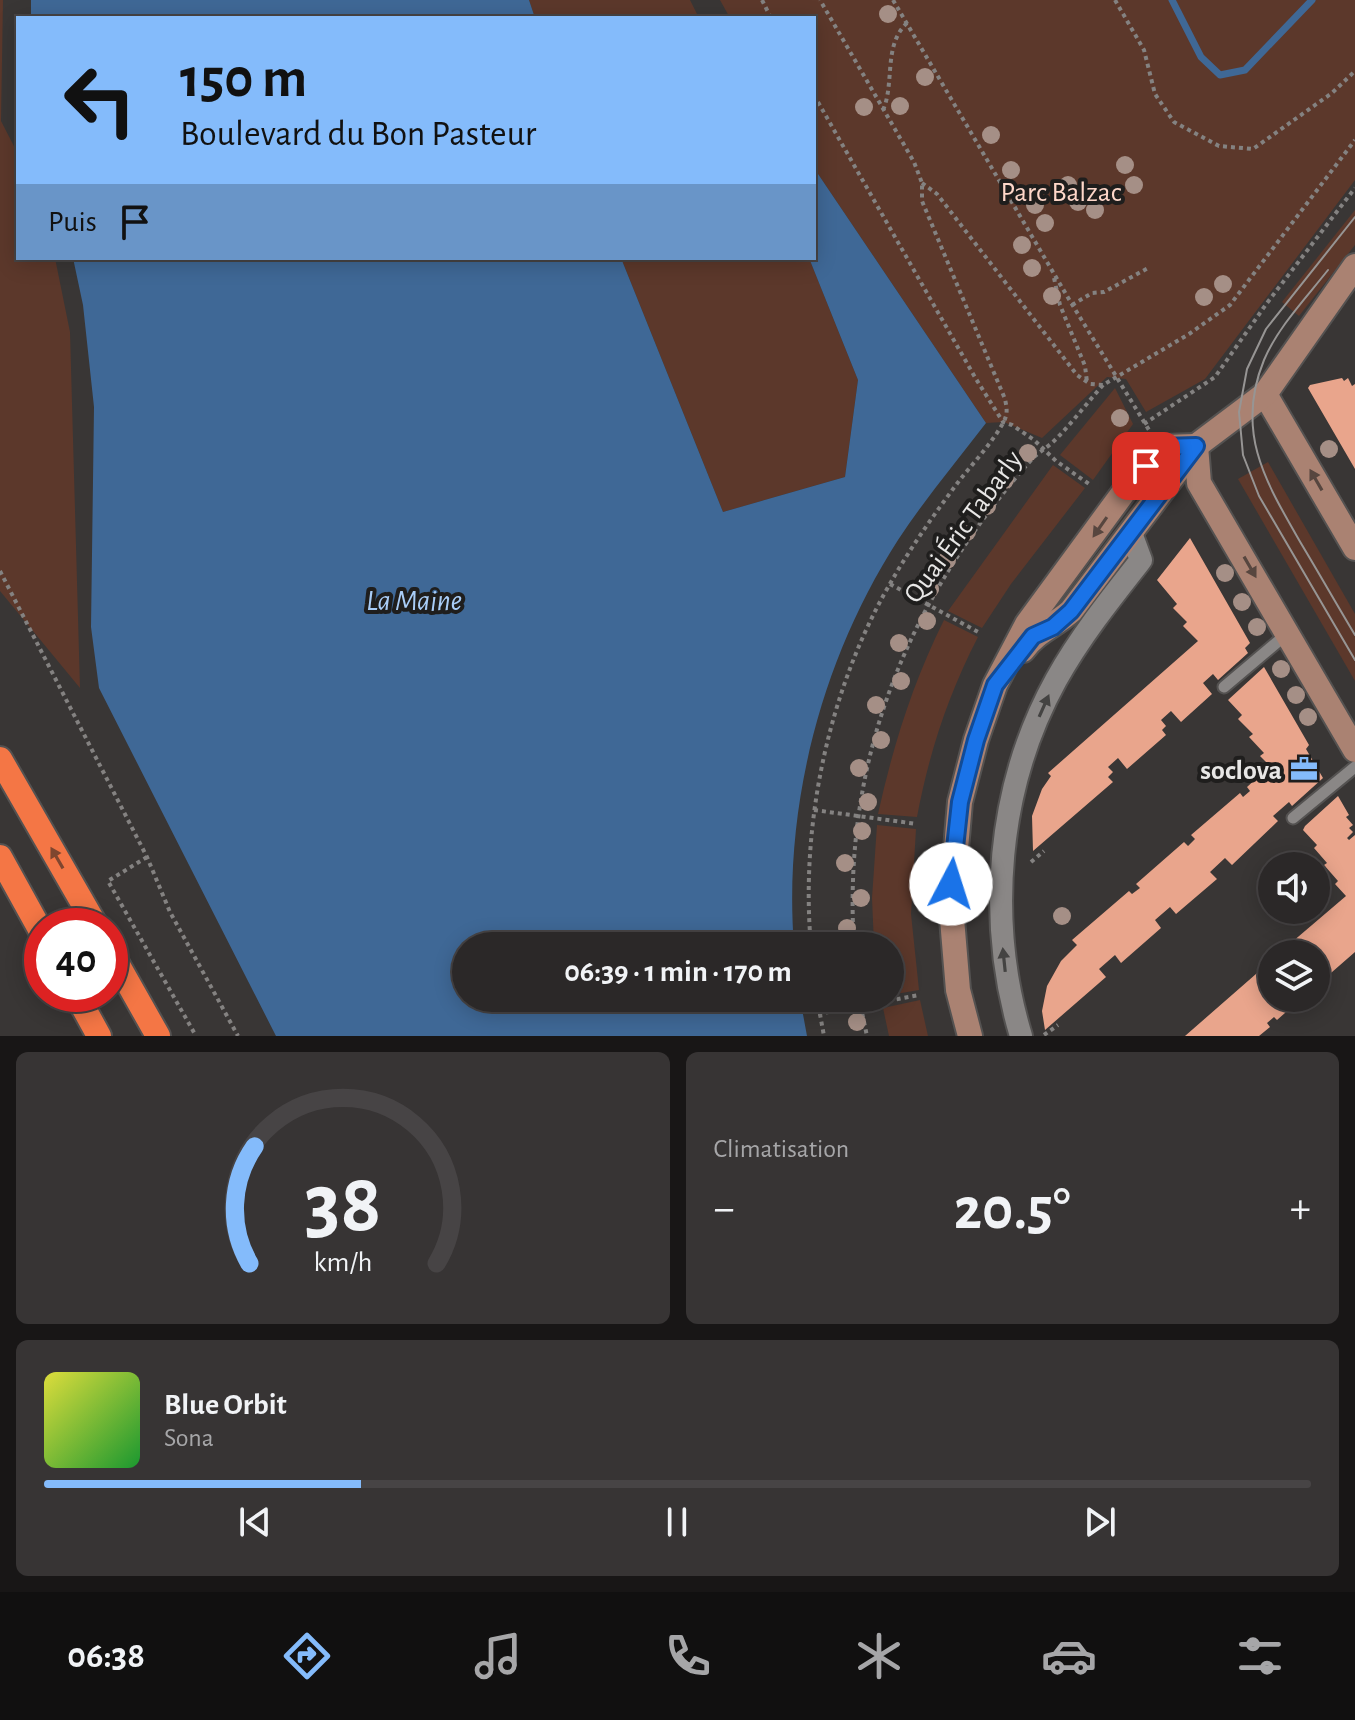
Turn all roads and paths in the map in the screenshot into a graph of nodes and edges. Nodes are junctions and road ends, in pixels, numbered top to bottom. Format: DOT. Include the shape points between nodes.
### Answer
graph roads {
  1 [pos="820,0"];
  2 [pos="903,0"];
  3 [pos="1115,0"];
  4 [pos="894,2"];
  5 [pos="907,23"];
  6 [pos="1355,71"];
  7 [pos="816,99"];
  8 [pos="883,110"];
  9 [pos="1355,140"];
  10 [pos="922,183"];
  11 [pos="1355,188"];
  12 [pos="1355,266"];
  13 [pos="1150,267"];
  14 [pos="1053,272"];
  15 [pos="1072,305"];
  16 [pos="1117,377"];
  17 [pos="1087,382"];
  18 [pos="1103,385"];
  19 [pos="1265,394"];
  20 [pos="1003,422"];
  21 [pos="1196,446"];
  22 [pos="1044,449"];
  23 [pos="1089,484"];
  24 [pos="1131,533"];
  25 [pos="1355,548"];
  26 [pos="0,571"];
  27 [pos="890,584"];
  28 [pos="927,605"];
  29 [pos="1288,632"];
  30 [pos="980,633"];
  31 [pos="995,685"];
  32 [pos="1224,687"];
  33 [pos="1355,750"];
  34 [pos="0,759"];
  35 [pos="1355,767"];
  36 [pos="814,810"];
  37 [pos="857,817"];
  38 [pos="1293,818"];
  39 [pos="917,824"];
  40 [pos="1044,851"];
  41 [pos="0,857"];
  42 [pos="147,857"];
  43 [pos="1031,862"];
  44 [pos="28,908"];
  45 [pos="86,908"];
  46 [pos="810,932"];
  47 [pos="854,932"];
  48 [pos="128,983"];
  49 [pos="919,995"];
  50 [pos="904,998"];
  51 [pos="86,1012"];
  52 [pos="830,1012"];
  53 [pos="862,1012"];
  54 [pos="818,1014"];
  55 [pos="1058,1025"];
  56 [pos="1044,1035"];
  57 [pos="99,1036"];
  58 [pos="158,1036"];
  59 [pos="196,1036"];
  60 [pos="238,1036"];
  61 [pos="824,1036"];
  62 [pos="867,1036"];
  63 [pos="970,1036"];
  64 [pos="1021,1036"];
  1 -- 8 [label="path"];
  2 -- 4 [label="path"];
  3 -- 6 [label="path" via="1144,50 1155,94 1174,122 1219,146 1253,149"];
  4 -- 5 [label="path"];
  5 -- 8 [label="path" via="896,38"];
  5 -- 14 [label="path"];
  7 -- 20 [label="path"];
  8 -- 10 [label="path"];
  9 -- 16 [label="path, Quai Éric Tabarly" via="1230,305"];
  10 -- 17 [label="path" via="937,194"];
  10 -- 20 [label="path" via="922,201 1005,399 1008,411"];
  11 -- 16 [label="path" via="1215,377 1144,424"];
  12 -- 19 [label="street"];
  13 -- 15 [label="path"];
  14 -- 15 [label="path"];
  14 -- 17 [label="path"];
  15 -- 16 [label="path"];
  16 -- 18 [label="path, Quai Éric Tabarly"];
  17 -- 18 [label="path"];
  18 -- 22 [label="path, Quai Éric Tabarly"];
  19 -- 21 [label="street"];
  25 -- 19 [label="street, one-way"];
  20 -- 22 [label="path"];
  20 -- 27 [label="path"];
  21 -- 24 [label="street"];
  21 -- 29 [label="street, one-way" via="1199,483"];
  21 -- 31 [label="street, one-way" via="1163,447 1129,485 1027,624"];
  22 -- 23 [label="path"];
  22 -- 28 [label="path, Quai Éric Tabarly" via="972,536"];
  24 -- 31 [label="street" via="1071,611 1033,636"];
  64 -- 24 [label="street, one-way" via="1007,982 1001,926 1002,858 1010,808 1033,732 1057,679 1141,560"];
  26 -- 42 [label="path"];
  27 -- 28 [label="path"];
  27 -- 36 [label="path" via="845,686"];
  28 -- 30 [label="path"];
  28 -- 37 [label="path, Quai Éric Tabarly" via="878,722"];
  29 -- 32 [label="lane"];
  29 -- 33 [label="street"];
  31 -- 63 [label="street" via="960,802 952,872 958,990"];
  45 -- 34 [label="highway, one-way"];
  35 -- 38 [label="lane"];
  36 -- 37 [label="path"];
  36 -- 46 [label="path"];
  37 -- 39 [label="path"];
  37 -- 47 [label="path, Quai Éric Tabarly"];
  40 -- 43 [label="path"];
  41 -- 44 [label="highway"];
  42 -- 59 [label="path" via="108,881"];
  42 -- 60 [label="path" via="170,912"];
  48 -- 58 [label="highway"];
  49 -- 50 [label="path"];
  51 -- 57 [label="highway"];
  52 -- 54 [label="path"];
  53 -- 62 [label="path"];
  54 -- 61 [label="path"];
  55 -- 56 [label="path"];
}
